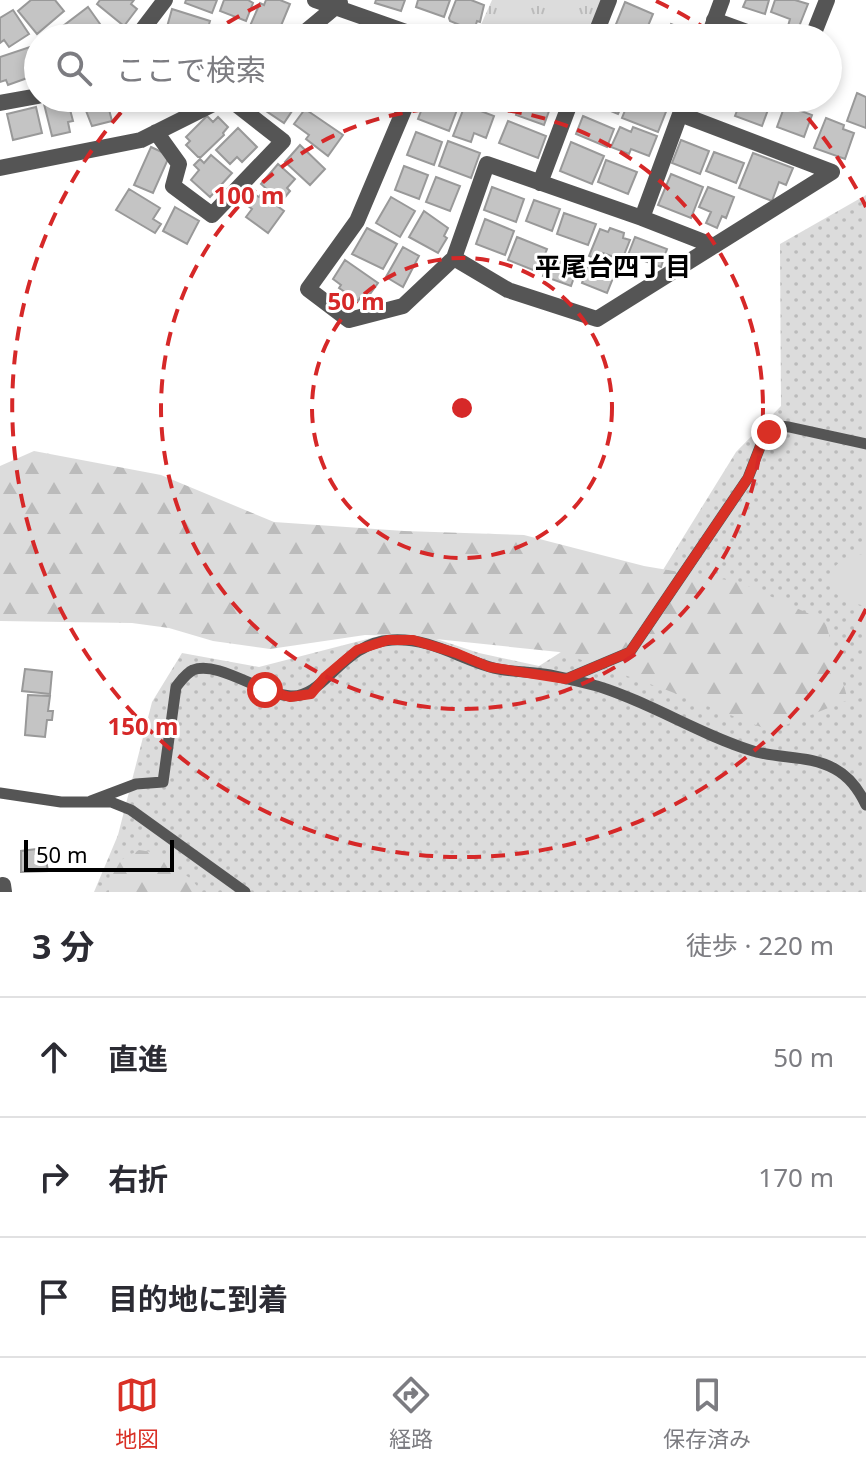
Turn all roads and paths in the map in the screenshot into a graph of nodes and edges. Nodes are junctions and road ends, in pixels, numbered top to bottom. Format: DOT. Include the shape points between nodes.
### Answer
graph roads {
  1 [pos="165,0"];
  2 [pos="315,0"];
  3 [pos="609,0"];
  4 [pos="722,0"];
  5 [pos="827,0"];
  6 [pos="340,4"];
  7 [pos="714,20"];
  8 [pos="147,24"];
  9 [pos="315,24"];
  10 [pos="389,24"];
  11 [pos="600,24"];
  12 [pos="713,24"];
  13 [pos="725,24"];
  14 [pos="818,24"];
  15 [pos="24,99"];
  16 [pos="0,103"];
  17 [pos="197,112"];
  18 [pos="245,112"];
  19 [pos="403,112"];
  20 [pos="567,112"];
  21 [pos="680,114"];
  22 [pos="156,132"];
  23 [pos="0,168"];
  24 [pos="540,183"];
  25 [pos="642,218"];
  26 [pos="714,246"];
  27 [pos="454,258"];
  28 [pos="866,444"];
  29 [pos="566,679"];
  30 [pos="0,793"];
  31 [pos="91,801"];
  32 [pos="866,805"];
  33 [pos="245,892"];
  1 -- 8 [label="street"];
  2 -- 6 [label="street"];
  3 -- 11 [label="street"];
  4 -- 7 [label="street"];
  5 -- 14 [label="street"];
  6 -- 9 [label="street"];
  6 -- 10 [label="street"];
  7 -- 12 [label="street"];
  7 -- 13 [label="street"];
  15 -- 16 [label="street"];
  17 -- 22 [label="street"];
  18 -- 22 [label="street" via="283,141 212,215 173,186 179,164"];
  19 -- 27 [label="street" via="357,221 308,289 349,320 403,306"];
  20 -- 24 [label="street"];
  21 -- 25 [label="street"];
  21 -- 26 [label="street" via="832,172"];
  22 -- 23 [label="street" via="141,140"];
  24 -- 25 [label="street"];
  24 -- 27 [label="street" via="487,164"];
  25 -- 26 [label="street"];
  26 -- 27 [label="street" via="597,319 508,290"];
  28 -- 29 [label="lane" via="789,427 769,432 748,478 630,652"];
  29 -- 31 [label="lane" via="489,667 413,640 388,640 357,650 311,694 290,697 195,669 176,687 163,782 136,784"];
  29 -- 32 [label="lane" via="634,700 751,750 824,764 847,776"];
  30 -- 31 [label="lane"];
  31 -- 33 [label="lane" via="131,810"];
}
